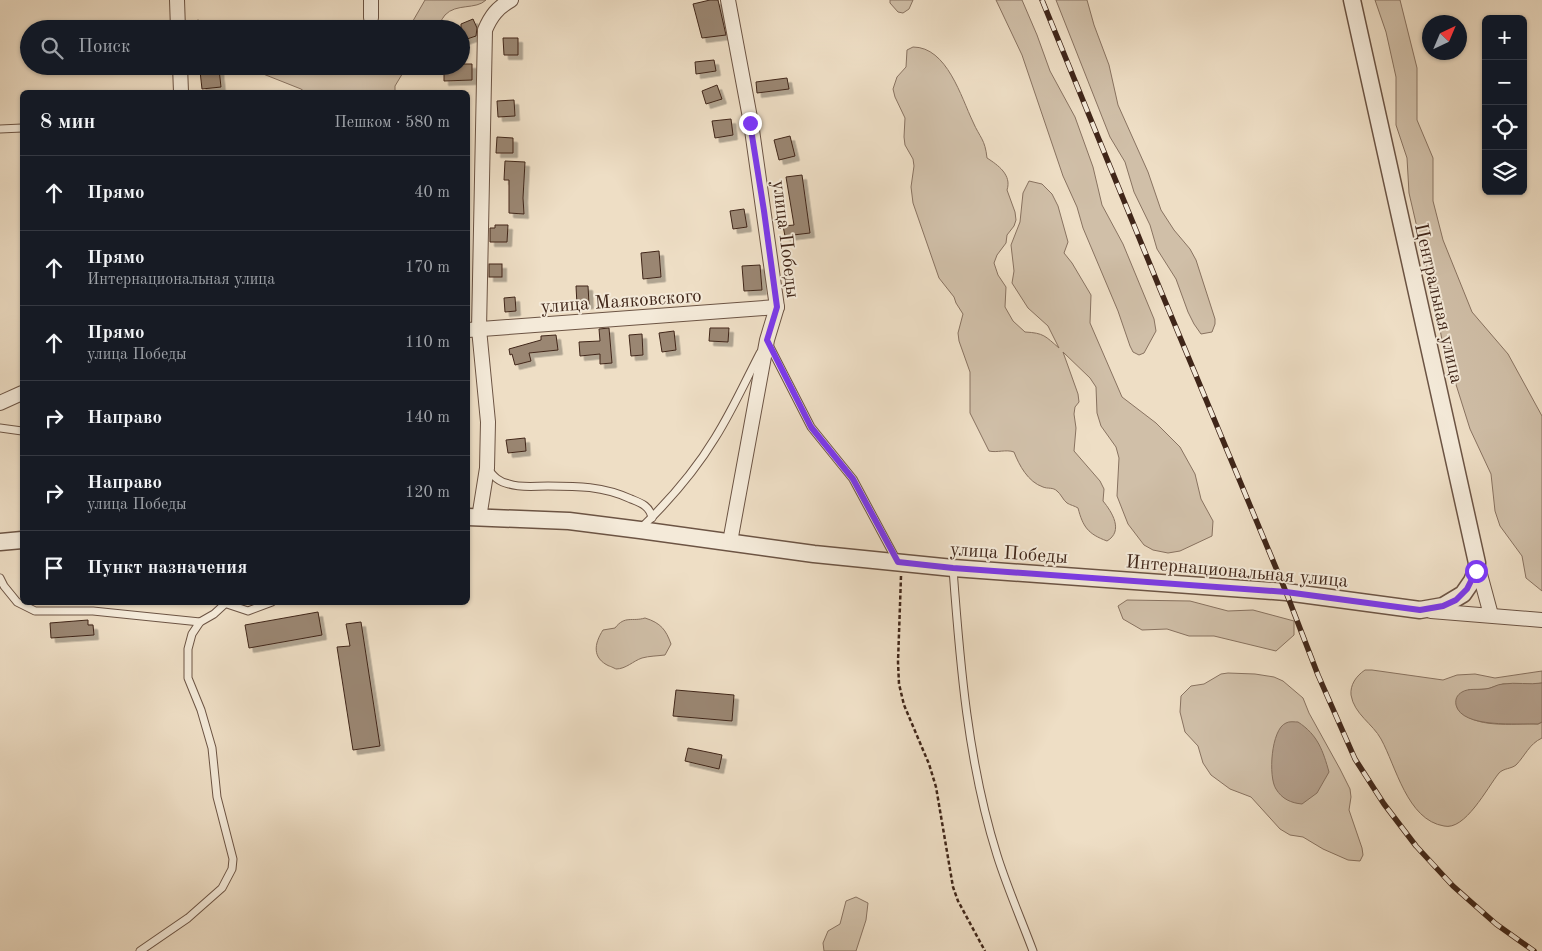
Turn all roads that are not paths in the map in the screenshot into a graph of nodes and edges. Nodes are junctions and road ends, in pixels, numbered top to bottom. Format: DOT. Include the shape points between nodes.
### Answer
graph roads {
  1 [pos="177,0"];
  2 [pos="371,0"];
  3 [pos="511,0"];
  4 [pos="728,0"];
  5 [pos="1352,0"];
  6 [pos="371,18"];
  7 [pos="178,20"];
  8 [pos="180,75"];
  9 [pos="181,90"];
  10 [pos="20,128"];
  11 [pos="0,129"];
  12 [pos="777,307"];
  13 [pos="473,329"];
  14 [pos="767,340"];
  15 [pos="20,395"];
  16 [pos="0,403"];
  17 [pos="0,428"];
  18 [pos="20,431"];
  19 [pos="487,468"];
  20 [pos="473,518"];
  21 [pos="646,524"];
  22 [pos="20,540"];
  23 [pos="0,542"];
  24 [pos="730,542"];
  25 [pos="898,562"];
  26 [pos="1477,564"];
  27 [pos="953,568"];
  28 [pos="0,578"];
  29 [pos="1108,578"];
  30 [pos="20,604"];
  31 [pos="23,605"];
  32 [pos="225,605"];
  33 [pos="232,605"];
  34 [pos="264,605"];
  35 [pos="1420,610"];
  36 [pos="1491,615"];
  37 [pos="1542,620"];
  38 [pos="200,622"];
  39 [pos="140,951"];
  40 [pos="1033,951"];
  1 -- 7 [label="street"];
  2 -- 6 [label="street"];
  3 -- 13 [label="street" via="491,15 485,30"];
  4 -- 12 [label="street, улица Победы" via="752,132"];
  5 -- 26 [label="street, Центральная улица"];
  8 -- 9 [label="street"];
  10 -- 11 [label="lane"];
  12 -- 13 [label="street, улица Маяковского"];
  12 -- 14 [label="street, улица Победы"];
  13 -- 19 [label="street" via="488,422"];
  14 -- 21 [label="lane" via="716,437"];
  14 -- 24 [label="street, улица Победы"];
  14 -- 25 [label="lane" via="811,427 853,479"];
  15 -- 16 [label="street"];
  17 -- 18 [label="lane"];
  19 -- 20 [label="street"];
  19 -- 21 [label="lane" via="499,481 511,485 611,490 644,505 651,512"];
  20 -- 21 [label="street, улица Победы"];
  21 -- 24 [label="street, улица Победы"];
  22 -- 23 [label="street"];
  24 -- 25 [label="street, улица Победы"];
  25 -- 27 [label="street, улица Победы"];
  26 -- 35 [label="street" via="1472,581 1456,600"];
  26 -- 36 [label="street, Центральная улица"];
  27 -- 29 [label="street, улица Победы"];
  27 -- 40 [label="lane" via="959,659 976,773 997,854"];
  28 -- 30 [label="lane"];
  29 -- 35 [label="street, Интернациональная улица" via="1294,592"];
  31 -- 38 [label="lane" via="35,611 93,611"];
  32 -- 38 [label="lane"];
  33 -- 34 [label="lane" via="248,611"];
  35 -- 36 [label="street, Интернациональная улица"];
  36 -- 37 [label="street, Интернациональная улица"];
  38 -- 39 [label="lane" via="188,649 188,678 212,748 217,797 233,859 232,869 222,888 188,918"];
}
